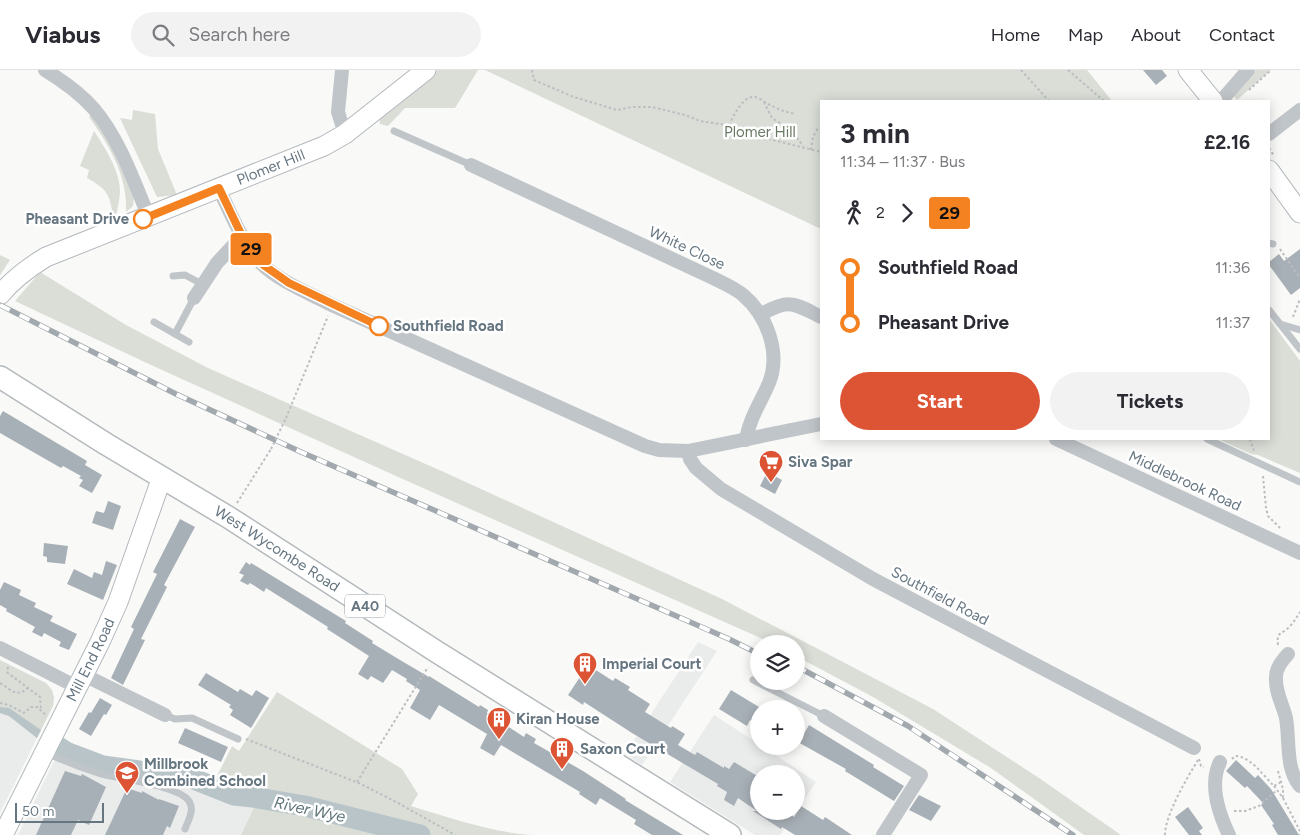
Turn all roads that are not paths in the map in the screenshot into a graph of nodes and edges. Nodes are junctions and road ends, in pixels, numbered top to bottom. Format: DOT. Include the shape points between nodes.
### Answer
graph roads {
  1 [pos="46,70"];
  2 [pos="342,70"];
  3 [pos="426,70"];
  4 [pos="1188,70"];
  5 [pos="1248,70"];
  6 [pos="1213,100"];
  7 [pos="1222,100"];
  8 [pos="1300,110"];
  9 [pos="394,131"];
  10 [pos="1270,133"];
  11 [pos="345,134"];
  12 [pos="471,165"];
  13 [pos="1270,171"];
  14 [pos="219,188"];
  15 [pos="1300,212"];
  16 [pos="149,217"];
  17 [pos="242,236"];
  18 [pos="173,276"];
  19 [pos="202,284"];
  20 [pos="4,290"];
  21 [pos="194,298"];
  22 [pos="1270,311"];
  23 [pos="760,315"];
  24 [pos="820,316"];
  25 [pos="154,322"];
  26 [pos="1280,324"];
  27 [pos="1300,330"];
  28 [pos="175,334"];
  29 [pos="189,342"];
  30 [pos="1300,349"];
  31 [pos="0,377"];
  32 [pos="820,424"];
  33 [pos="746,440"];
  34 [pos="1058,440"];
  35 [pos="1209,440"];
  36 [pos="688,452"];
  37 [pos="162,477"];
  38 [pos="1300,482"];
  39 [pos="1300,553"];
  40 [pos="0,648"];
  41 [pos="1288,654"];
  42 [pos="81,681"];
  43 [pos="773,690"];
  44 [pos="165,715"];
  45 [pos="824,716"];
  46 [pos="238,739"];
  47 [pos="44,752"];
  48 [pos="1196,753"];
  49 [pos="1220,762"];
  50 [pos="1300,786"];
  51 [pos="185,828"];
  52 [pos="3,835"];
  53 [pos="730,835"];
  54 [pos="883,835"];
  55 [pos="1229,835"];
  1 -- 16 [label="street" via="78,94 107,126"];
  2 -- 11 [label="street" via="338,112"];
  3 -- 11 [label="street, Plomer Hill"];
  4 -- 6 [label="street"];
  5 -- 7 [label="street"];
  8 -- 10 [label="street"];
  9 -- 12 [label="lane"];
  11 -- 14 [label="street, Plomer Hill" via="324,146"];
  12 -- 23 [label="street, White Close" via="730,287 742,294"];
  13 -- 15 [label="street"];
  14 -- 16 [label="street, Plomer Hill"];
  14 -- 17 [label="street"];
  16 -- 20 [label="street, Plomer Hill" via="46,257 26,269"];
  17 -- 19 [label="street"];
  17 -- 36 [label="street" via="262,264 289,283 332,305 645,446"];
  18 -- 19 [label="lane" via="184,275"];
  19 -- 21 [label="street"];
  21 -- 28 [label="lane"];
  22 -- 26 [label="lane"];
  23 -- 24 [label="street" via="795,304"];
  23 -- 33 [label="street, White Close" via="771,341 772,368"];
  25 -- 28 [label="lane"];
  26 -- 27 [label="lane"];
  26 -- 30 [label="lane"];
  28 -- 29 [label="lane"];
  31 -- 37 [label="main road, West Wycombe Road / A40"];
  32 -- 33 [label="street"];
  33 -- 36 [label="street"];
  34 -- 39 [label="street, Middlebrook Road"];
  35 -- 38 [label="lane"];
  36 -- 48 [label="street, Southfield Road" via="696,468 720,489 873,578"];
  37 -- 42 [label="street, Mill End Road" via="118,602"];
  37 -- 53 [label="main road, West Wycombe Road / A40"];
  40 -- 42 [label="street"];
  41 -- 50 [label="street" via="1278,668 1277,687 1286,718 1293,773"];
  42 -- 44 [label="street"];
  42 -- 47 [label="street, Mill End Road"];
  43 -- 45 [label="lane"];
  44 -- 46 [label="lane" via="175,719 192,718"];
  45 -- 54 [label="street" via="921,775"];
  47 -- 51 [label="lane" via="102,774 184,795 191,803 191,814"];
  47 -- 52 [label="street, Mill End Road"];
  49 -- 55 [label="street" via="1216,770 1216,784 1220,814"];
}
